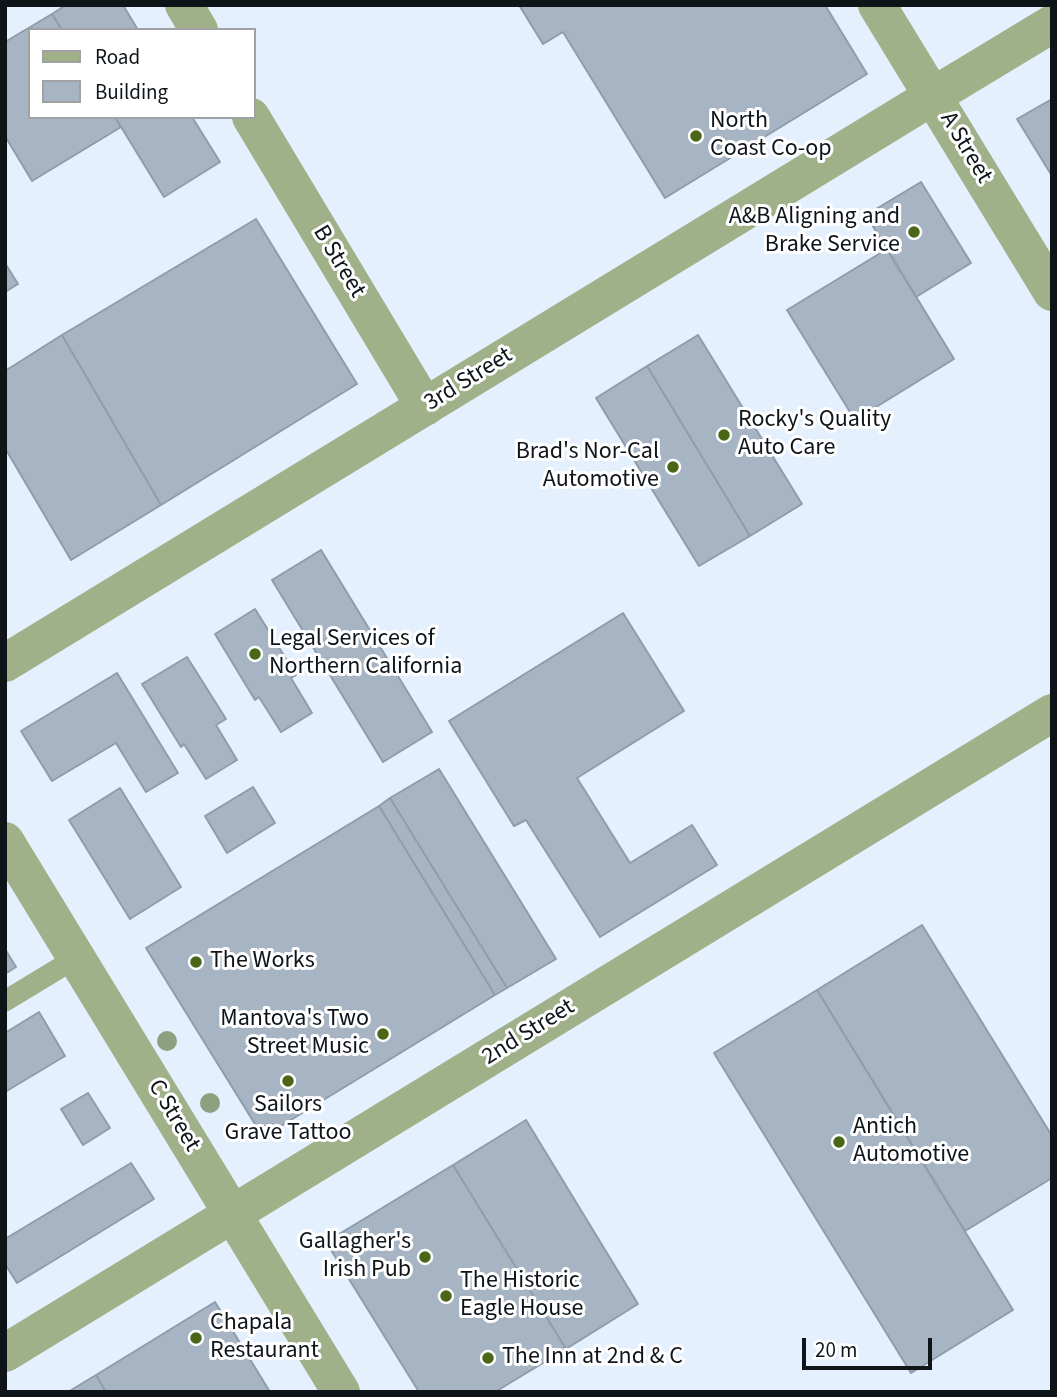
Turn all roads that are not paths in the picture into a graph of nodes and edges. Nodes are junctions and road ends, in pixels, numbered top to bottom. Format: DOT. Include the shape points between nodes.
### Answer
graph roads {
  1 [pos="184,5"];
  2 [pos="877,5"];
  3 [pos="1052,24"];
  4 [pos="198,28"];
  5 [pos="933,96"];
  6 [pos="252,119"];
  7 [pos="1052,292"];
  8 [pos="425,407"];
  9 [pos="5,663"];
  10 [pos="1052,713"];
  11 [pos="5,841"];
  12 [pos="76,958"];
  13 [pos="5,1001"];
  14 [pos="233,1214"];
  15 [pos="5,1353"];
  16 [pos="341,1392"];
  1 -- 4 [label="street"];
  2 -- 5 [label="street, A Street"];
  3 -- 5 [label="street, 3rd Street"];
  5 -- 7 [label="street, A Street"];
  5 -- 8 [label="street, 3rd Street"];
  6 -- 8 [label="street, B Street"];
  8 -- 9 [label="street, 3rd Street"];
  10 -- 14 [label="street, 2nd Street"];
  11 -- 12 [label="street, C Street"];
  12 -- 13 [label="lane"];
  12 -- 14 [label="street, C Street"];
  14 -- 15 [label="street, 2nd Street"];
  14 -- 16 [label="street, C Street"];
}
